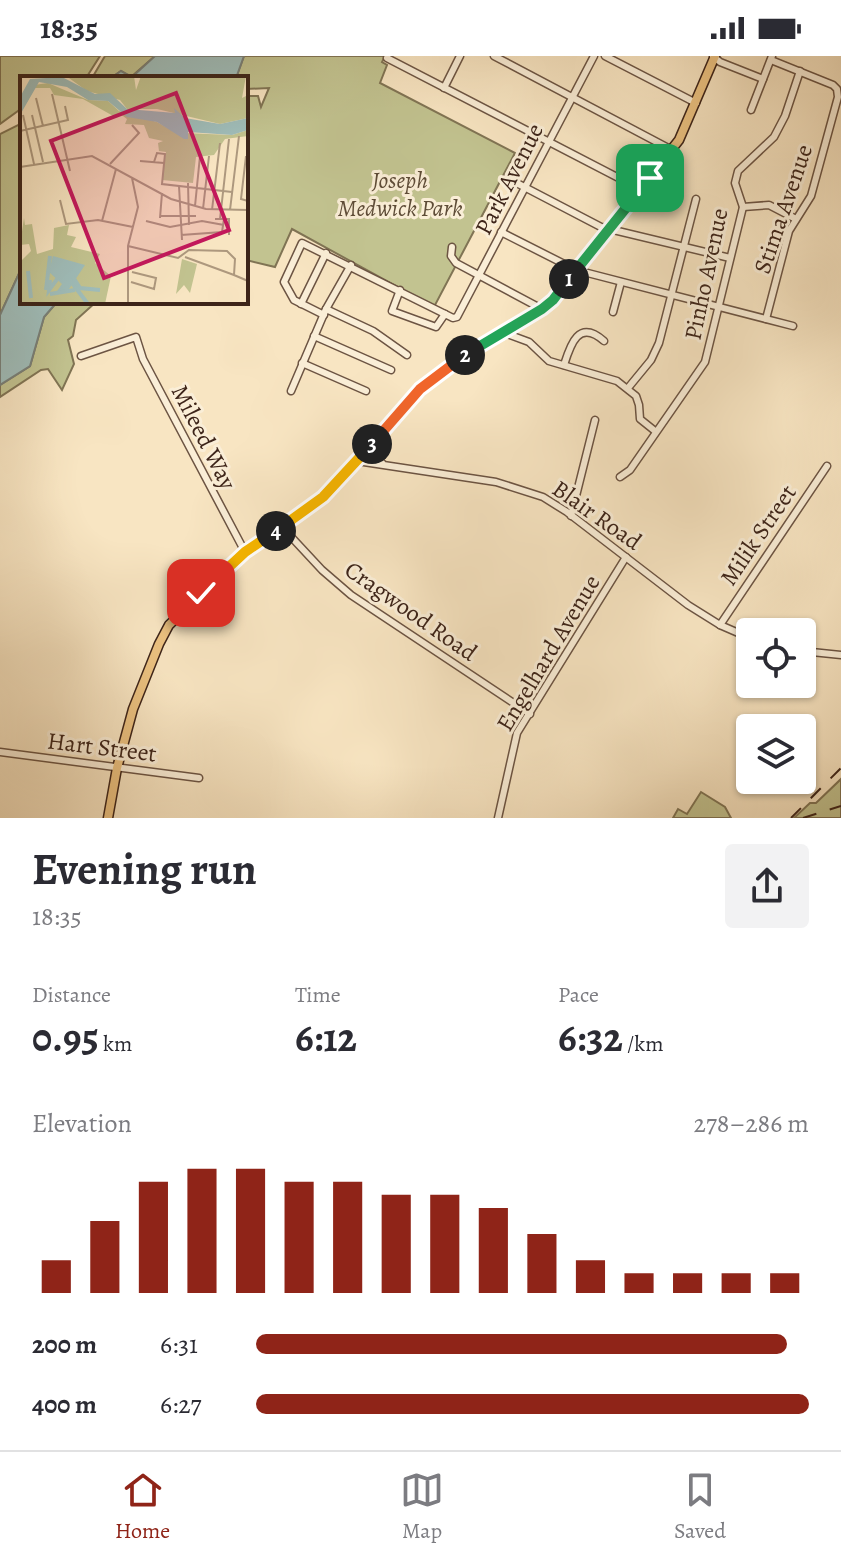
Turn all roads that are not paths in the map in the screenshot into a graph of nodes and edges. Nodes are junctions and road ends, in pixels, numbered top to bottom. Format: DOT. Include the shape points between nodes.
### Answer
graph roads {
  1 [pos="460,56"];
  2 [pos="494,56"];
  3 [pos="594,56"];
  4 [pos="605,56"];
  5 [pos="714,56"];
  6 [pos="387,58"];
  7 [pos="772,58"];
  8 [pos="800,71"];
  9 [pos="763,79"];
  10 [pos="444,88"];
  11 [pos="572,96"];
  12 [pos="696,103"];
  13 [pos="751,110"];
  14 [pos="549,141"];
  15 [pos="672,150"];
  16 [pos="507,178"];
  17 [pos="525,188"];
  18 [pos="640,189"];
  19 [pos="696,199"];
  20 [pos="743,207"];
  21 [pos="796,219"];
  22 [pos="609,228"];
  23 [pos="501,232"];
  24 [pos="452,247"];
  25 [pos="683,248"];
  26 [pos="326,253"];
  27 [pos="730,258"];
  28 [pos="351,265"];
  29 [pos="576,270"];
  30 [pos="479,276"];
  31 [pos="621,282"];
  32 [pos="400,290"];
  33 [pos="671,294"];
  34 [pos="301,304"];
  35 [pos="718,307"];
  36 [pos="542,309"];
  37 [pos="325,312"];
  38 [pos="613,312"];
  39 [pos="445,314"];
  40 [pos="766,319"];
  41 [pos="793,326"];
  42 [pos="502,332"];
  43 [pos="314,336"];
  44 [pos="604,341"];
  45 [pos="407,355"];
  46 [pos="81,356"];
  47 [pos="302,363"];
  48 [pos="564,365"];
  49 [pos="391,370"];
  50 [pos="628,388"];
  51 [pos="291,391"];
  52 [pos="366,391"];
  53 [pos="595,420"];
  54 [pos="655,431"];
  55 [pos="365,452"];
  56 [pos="357,461"];
  57 [pos="382,463"];
  58 [pos="827,466"];
  59 [pos="620,477"];
  60 [pos="571,516"];
  61 [pos="282,527"];
  62 [pos="245,552"];
  63 [pos="626,557"];
  64 [pos="720,625"];
  65 [pos="736,632"];
  66 [pos="816,652"];
  67 [pos="841,655"];
  68 [pos="530,714"];
  69 [pos="0,752"];
  70 [pos="117,768"];
  71 [pos="199,778"];
  72 [pos="108,818"];
  73 [pos="498,818"];
  1 -- 10 [label="street"];
  2 -- 11 [label="street"];
  3 -- 11 [label="street, Park Avenue"];
  4 -- 12 [label="street"];
  5 -- 9 [label="street"];
  5 -- 12 [label="main road"];
  6 -- 10 [label="street"];
  7 -- 8 [label="street, Stima Avenue"];
  7 -- 9 [label="street"];
  8 -- 20 [label="street, Pinho Avenue" via="774,137 738,171 735,183"];
  8 -- 21 [label="street, Stima Avenue" via="833,85 838,97 811,196"];
  9 -- 13 [label="street"];
  10 -- 14 [label="street"];
  11 -- 14 [label="street, Park Avenue"];
  11 -- 15 [label="street"];
  12 -- 15 [label="main road"];
  14 -- 17 [label="street, Park Avenue"];
  14 -- 18 [label="street"];
  15 -- 18 [label="main road"];
  16 -- 17 [label="street"];
  17 -- 22 [label="street"];
  17 -- 23 [label="street, Park Avenue"];
  18 -- 22 [label="main road"];
  19 -- 25 [label="street"];
  20 -- 21 [label="street" via="769,205"];
  20 -- 27 [label="street, Pinho Avenue"];
  21 -- 40 [label="street, Stima Avenue"];
  22 -- 25 [label="street"];
  22 -- 29 [label="main road"];
  23 -- 29 [label="street"];
  23 -- 30 [label="street, Park Avenue"];
  24 -- 30 [label="street" via="452,260"];
  25 -- 27 [label="street"];
  25 -- 33 [label="street"];
  26 -- 28 [label="street"];
  26 -- 34 [label="street"];
  26 -- 34 [label="street" via="302,243 284,282"];
  27 -- 35 [label="street, Pinho Avenue"];
  28 -- 32 [label="street"];
  28 -- 37 [label="street"];
  29 -- 31 [label="street"];
  29 -- 36 [label="main road"];
  30 -- 36 [label="street"];
  30 -- 39 [label="street, Park Avenue" via="455,318"];
  31 -- 33 [label="street"];
  31 -- 38 [label="street"];
  32 -- 39 [label="street"];
  32 -- 39 [label="street" via="392,311 436,327"];
  33 -- 35 [label="street"];
  33 -- 50 [label="street" via="659,343"];
  34 -- 37 [label="street"];
  35 -- 40 [label="street"];
  35 -- 54 [label="street, Pinho Avenue" via="701,370"];
  36 -- 42 [label="main road"];
  37 -- 43 [label="street"];
  37 -- 45 [label="street" via="373,331"];
  40 -- 41 [label="street"];
  42 -- 48 [label="street"];
  42 -- 55 [label="main road" via="431,380"];
  43 -- 47 [label="street"];
  43 -- 49 [label="street"];
  44 -- 48 [label="street" via="590,333 578,335"];
  46 -- 62 [label="street, Mileed Way" via="136,337"];
  47 -- 51 [label="street"];
  47 -- 52 [label="street"];
  48 -- 50 [label="street"];
  50 -- 54 [label="street" via="638,401 640,419"];
  53 -- 60 [label="street"];
  54 -- 59 [label="street, Pinho Avenue"];
  55 -- 56 [label="main road"];
  55 -- 57 [label="street"];
  56 -- 57 [label="street, Blair Road"];
  56 -- 61 [label="main road" via="323,497"];
  57 -- 60 [label="street, Blair Road" via="512,486 543,497"];
  58 -- 64 [label="street, Milik Street"];
  60 -- 63 [label="street, Blair Road"];
  61 -- 62 [label="main road"];
  61 -- 68 [label="street, Cragwood Road" via="351,595"];
  62 -- 70 [label="main road" via="164,633"];
  63 -- 64 [label="street, Blair Road"];
  63 -- 68 [label="street, Engelhard Avenue"];
  64 -- 65 [label="street, Blair Road"];
  66 -- 67 [label="street"];
  68 -- 73 [label="street, Engelhard Avenue" via="512,748"];
  69 -- 70 [label="street, Hart Street"];
  70 -- 71 [label="street, Hart Street"];
  70 -- 72 [label="main road"];
}
